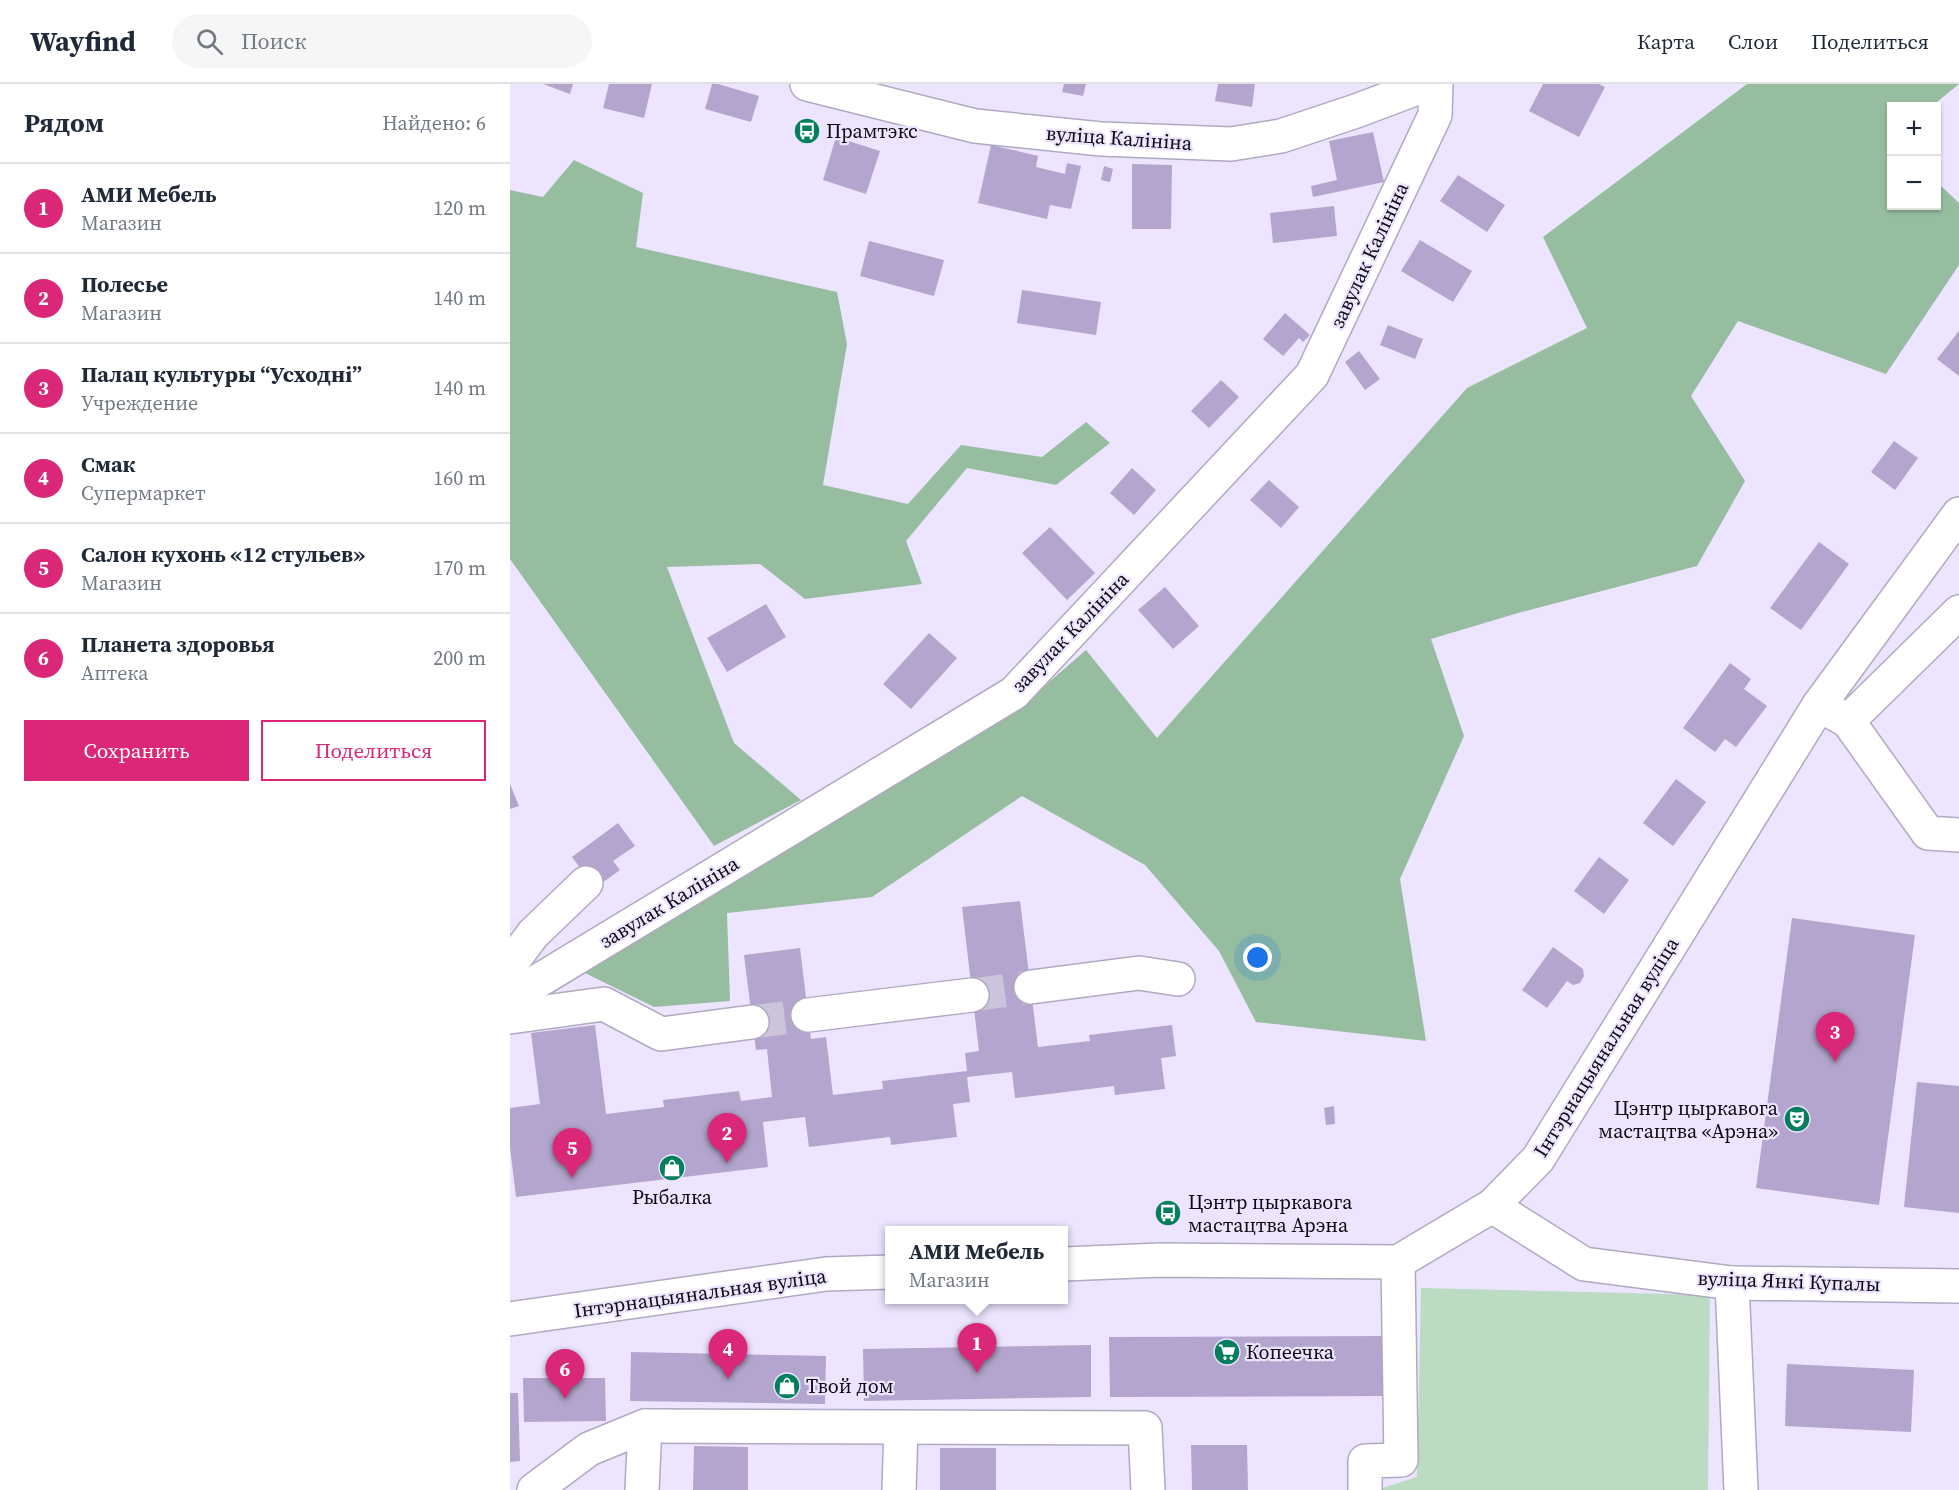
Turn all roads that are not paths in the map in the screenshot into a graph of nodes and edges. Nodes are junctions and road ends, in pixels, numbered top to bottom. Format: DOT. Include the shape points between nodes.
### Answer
graph roads {
  1 [pos="807,84"];
  2 [pos="1428,84"];
  3 [pos="1436,84"];
  4 [pos="1959,514"];
  5 [pos="1959,612"];
  6 [pos="1819,705"];
  7 [pos="1848,721"];
  8 [pos="1959,835"];
  9 [pos="586,883"];
  10 [pos="510,966"];
  11 [pos="1178,979"];
  12 [pos="1031,987"];
  13 [pos="972,994"];
  14 [pos="510,998"];
  15 [pos="808,1015"];
  16 [pos="510,1017"];
  17 [pos="752,1022"];
  18 [pos="1492,1206"];
  19 [pos="1398,1262"];
  20 [pos="1068,1264"];
  21 [pos="885,1272"];
  22 [pos="1732,1283"];
  23 [pos="1959,1286"];
  24 [pos="510,1319"];
  25 [pos="645,1426"];
  26 [pos="901,1428"];
  27 [pos="534,1490"];
  28 [pos="642,1490"];
  29 [pos="899,1490"];
  30 [pos="1148,1490"];
  31 [pos="1365,1490"];
  32 [pos="1741,1490"];
  1 -- 2 [label="street, вуліца Калініна" via="975,126 1101,139 1231,144 1281,136"];
  3 -- 14 [label="street, завулак Калініна" via="1435,115 1312,375 1014,693"];
  4 -- 6 [label="street, Інтэрнацыянальная вуліца"];
  5 -- 7 [label="street"];
  6 -- 7 [label="street"];
  6 -- 18 [label="street, Інтэрнацыянальная вуліца" via="1538,1159"];
  7 -- 8 [label="street" via="1929,833"];
  9 -- 10 [label="street" via="533,934"];
  11 -- 12 [label="street" via="1139,974"];
  13 -- 15 [label="street"];
  16 -- 17 [label="street" via="604,1004 660,1034"];
  18 -- 19 [label="street, Інтэрнацыянальная вуліца"];
  18 -- 22 [label="street, вуліца Янкі Купалы" via="1584,1264"];
  19 -- 20 [label="street" via="1161,1260"];
  19 -- 31 [label="street" via="1401,1460 1365,1461"];
  21 -- 24 [label="street, Інтэрнацыянальная вуліца" via="826,1274"];
  22 -- 23 [label="street, вуліца Янкі Купалы"];
  22 -- 32 [label="street"];
  25 -- 26 [label="street"];
  25 -- 27 [label="street" via="589,1449"];
  25 -- 28 [label="street"];
  26 -- 29 [label="street"];
  26 -- 30 [label="street" via="1145,1428"];
}
